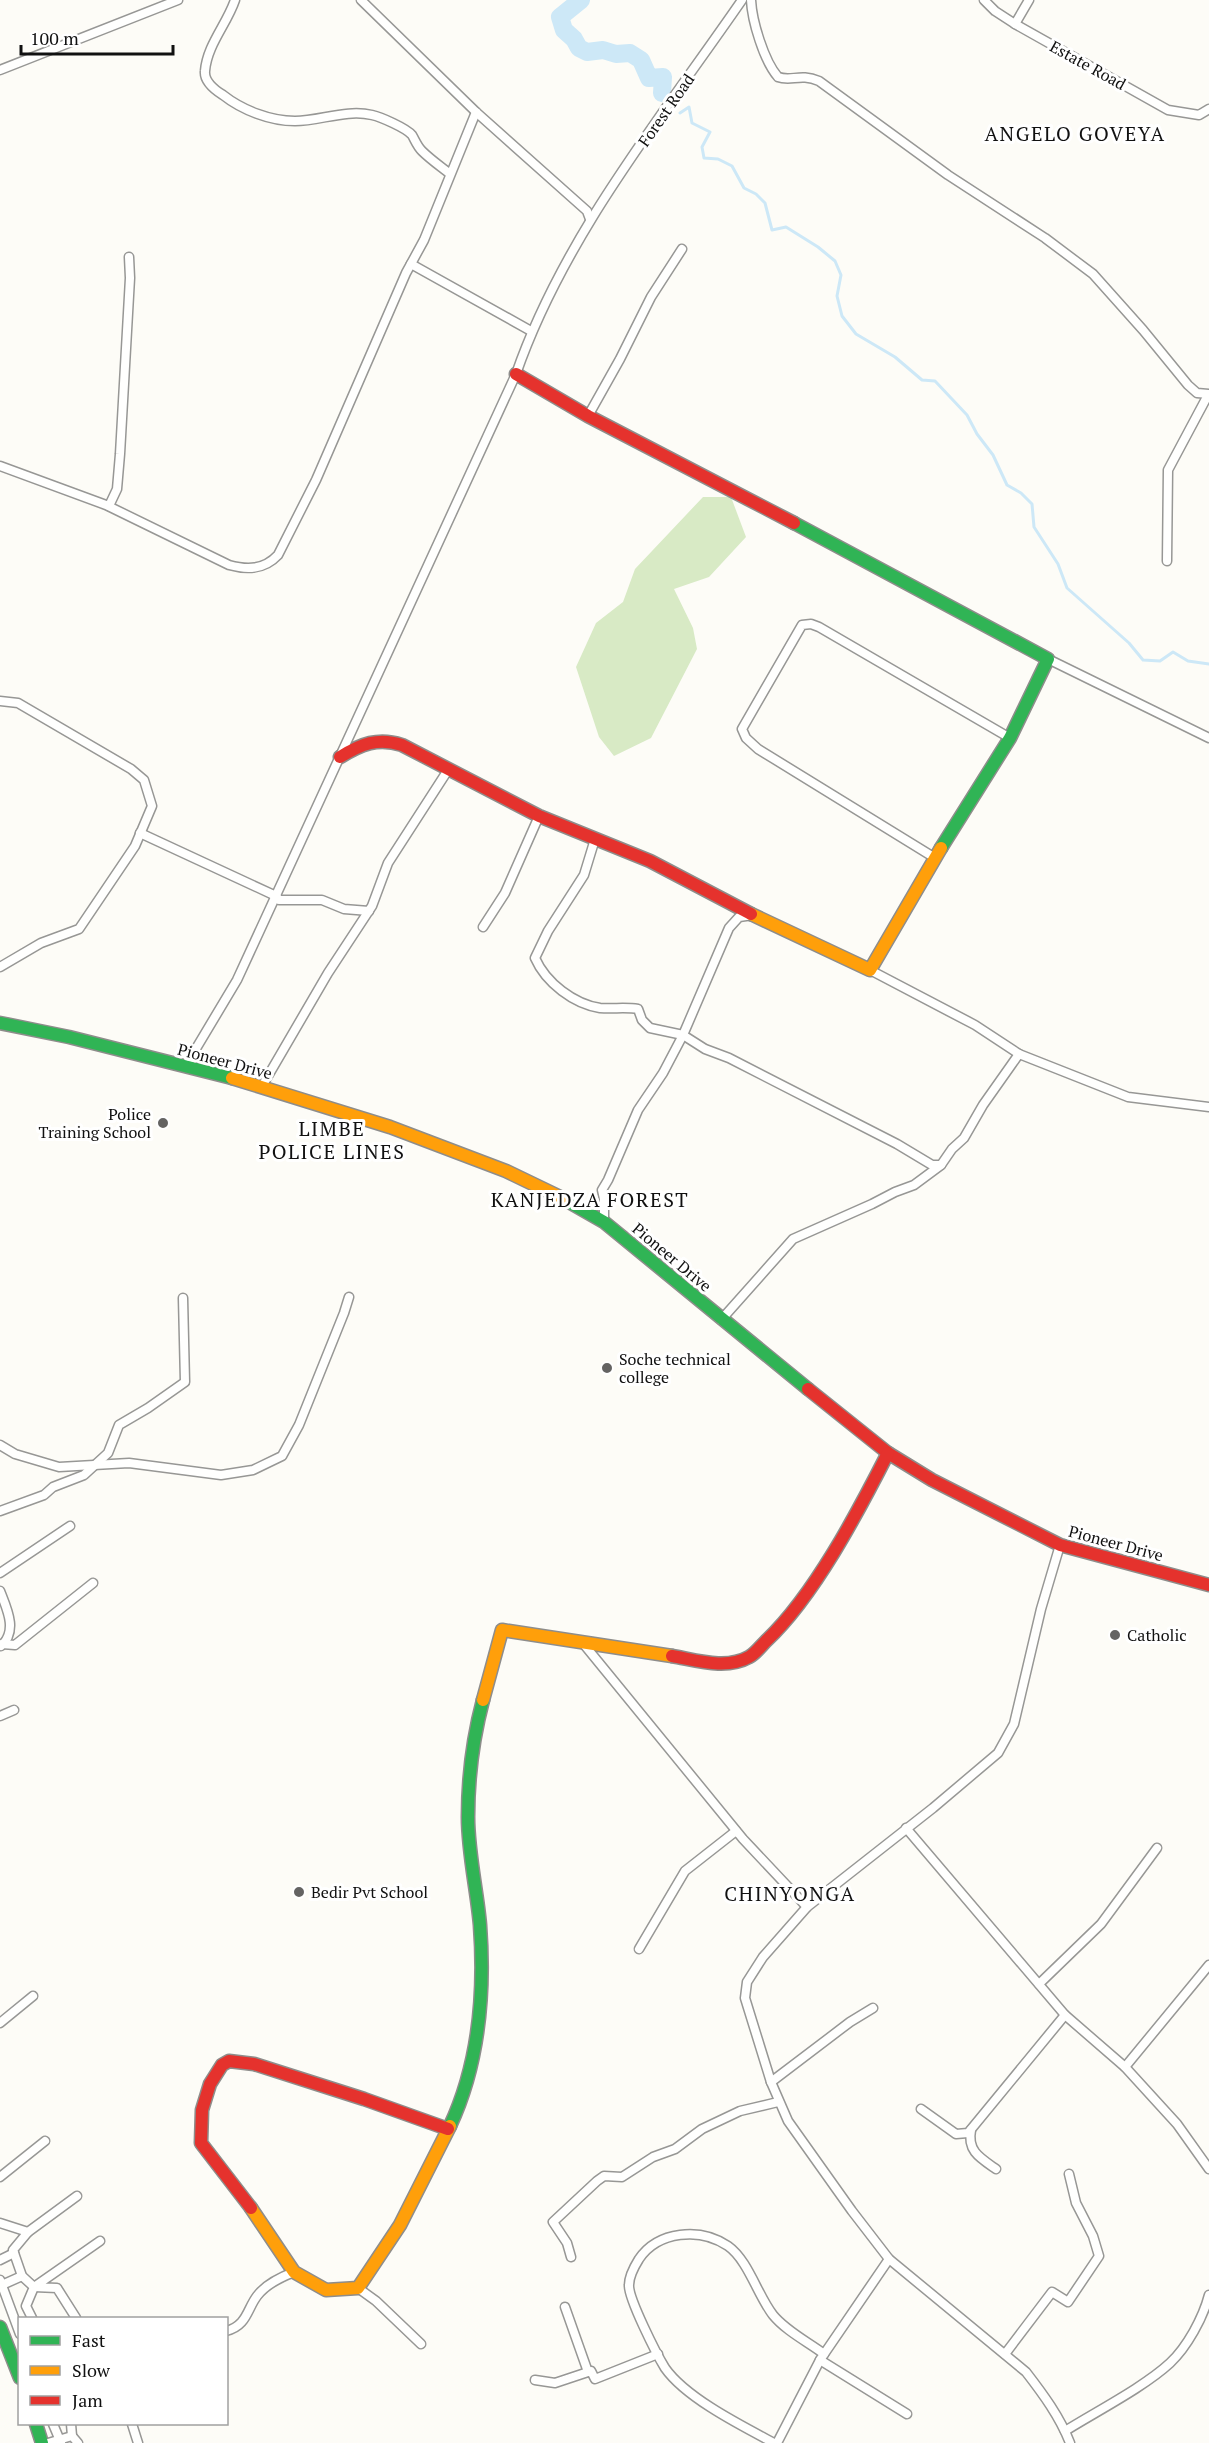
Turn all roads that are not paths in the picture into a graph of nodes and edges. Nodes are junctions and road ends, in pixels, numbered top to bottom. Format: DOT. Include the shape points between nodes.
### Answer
graph roads {
  1 [pos="178,0"];
  2 [pos="235,0"];
  3 [pos="361,0"];
  4 [pos="742,0"];
  5 [pos="751,0"];
  6 [pos="984,0"];
  7 [pos="1029,0"];
  8 [pos="1015,24"];
  9 [pos="0,70"];
  10 [pos="1209,109"];
  11 [pos="476,112"];
  12 [pos="450,174"];
  13 [pos="590,219"];
  14 [pos="682,249"];
  15 [pos="129,257"];
  16 [pos="411,264"];
  17 [pos="531,331"];
  18 [pos="516,374"];
  19 [pos="1208,395"];
  20 [pos="588,416"];
  21 [pos="0,466"];
  22 [pos="109,506"];
  23 [pos="1167,561"];
  24 [pos="1048,659"];
  25 [pos="0,701"];
  26 [pos="1010,738"];
  27 [pos="1209,738"];
  28 [pos="340,757"];
  29 [pos="448,770"];
  30 [pos="539,816"];
  31 [pos="140,833"];
  32 [pos="595,839"];
  33 [pos="935,858"];
  34 [pos="276,896"];
  35 [pos="369,911"];
  36 [pos="753,915"];
  37 [pos="483,927"];
  38 [pos="0,967"];
  39 [pos="870,970"];
  40 [pos="0,1023"];
  41 [pos="683,1035"];
  42 [pos="1019,1054"];
  43 [pos="185,1067"];
  44 [pos="261,1088"];
  45 [pos="1209,1107"];
  46 [pos="941,1166"];
  47 [pos="604,1222"];
  48 [pos="349,1297"];
  49 [pos="183,1298"];
  50 [pos="721,1320"];
  51 [pos="0,1445"];
  52 [pos="888,1453"];
  53 [pos="96,1464"];
  54 [pos="0,1511"];
  55 [pos="70,1526"];
  56 [pos="1060,1545"];
  57 [pos="0,1573"];
  58 [pos="93,1583"];
  59 [pos="1209,1585"];
  60 [pos="0,1592"];
  61 [pos="582,1642"];
  62 [pos="1,1645"];
  63 [pos="14,1710"];
  64 [pos="0,1716"];
  65 [pos="906,1828"];
  66 [pos="736,1831"];
  67 [pos="1157,1848"];
  68 [pos="807,1907"];
  69 [pos="639,1949"];
  70 [pos="1209,1965"];
  71 [pos="1039,1984"];
  72 [pos="33,1996"];
  73 [pos="873,2008"];
  74 [pos="1065,2015"];
  75 [pos="0,2023"];
  76 [pos="1125,2067"];
  77 [pos="771,2082"];
  78 [pos="778,2102"];
  79 [pos="921,2109"];
  80 [pos="448,2129"];
  81 [pos="971,2130"];
  82 [pos="45,2141"];
  83 [pos="996,2169"];
  84 [pos="1209,2169"];
  85 [pos="1069,2174"];
  86 [pos="0,2177"];
  87 [pos="77,2196"];
  88 [pos="0,2223"];
  89 [pos="28,2232"];
  90 [pos="100,2241"];
  91 [pos="14,2253"];
  92 [pos="571,2257"];
  93 [pos="889,2259"];
  94 [pos="0,2260"];
  95 [pos="294,2272"];
  96 [pos="22,2276"];
  97 [pos="1,2282"];
  98 [pos="34,2287"];
  99 [pos="358,2288"];
  100 [pos="1209,2295"];
  101 [pos="565,2307"];
  102 [pos="31,2317"];
  103 [pos="75,2317"];
  104 [pos="0,2327"];
  105 [pos="18,2329"];
  106 [pos="228,2331"];
  107 [pos="421,2344"];
  108 [pos="658,2354"];
  109 [pos="1005,2354"];
  110 [pos="822,2357"];
  111 [pos="588,2372"];
  112 [pos="18,2373"];
  113 [pos="535,2380"];
  114 [pos="907,2414"];
  115 [pos="36,2425"];
  116 [pos="53,2425"];
  117 [pos="71,2425"];
  118 [pos="132,2425"];
  119 [pos="1065,2430"];
  120 [pos="72,2436"];
  121 [pos="60,2441"];
  122 [pos="42,2443"];
  123 [pos="48,2443"];
  124 [pos="78,2443"];
  125 [pos="138,2443"];
  126 [pos="775,2443"];
  127 [pos="1070,2443"];
  1 -- 9 [label="street"];
  2 -- 12 [label="street" via="213,43 204,73 217,91 267,118 295,121 341,114 372,115 402,127 420,149"];
  3 -- 11 [label="street"];
  4 -- 13 [label="street, Forest Road"];
  5 -- 19 [label="street" via="758,32 778,77 808,76 819,81 948,175 1045,238 1093,274 1188,386"];
  6 -- 8 [label="street, Estate Road"];
  7 -- 8 [label="street"];
  8 -- 10 [label="street, Estate Road" via="1168,110 1199,115"];
  11 -- 12 [label="street"];
  11 -- 13 [label="street" via="587,211"];
  12 -- 16 [label="street"];
  13 -- 17 [label="street, Forest Road"];
  14 -- 20 [label="street" via="651,297"];
  15 -- 22 [label="street" via="123,428 117,489"];
  16 -- 17 [label="street"];
  16 -- 22 [label="street" via="316,480 278,555 269,564 256,568 229,565"];
  17 -- 18 [label="street, Forest Road"];
  18 -- 20 [label="street"];
  18 -- 28 [label="street, Forest Road"];
  19 -- 23 [label="street" via="1168,470"];
  20 -- 24 [label="street"];
  21 -- 22 [label="street"];
  24 -- 26 [label="street"];
  24 -- 27 [label="street"];
  25 -- 31 [label="street" via="18,703 144,780 152,806"];
  26 -- 33 [label="street"];
  26 -- 33 [label="street" via="819,627 802,625 742,729 746,738"];
  28 -- 29 [label="street" via="373,739 390,740"];
  28 -- 34 [label="street, Forest Road"];
  29 -- 30 [label="street"];
  29 -- 35 [label="street" via="388,863"];
  30 -- 32 [label="street"];
  30 -- 37 [label="street" via="505,893"];
  31 -- 34 [label="street"];
  31 -- 38 [label="street" via="79,929"];
  32 -- 36 [label="street" via="650,861"];
  32 -- 41 [label="street" via="584,875 548,931 536,961 557,988 587,1004 636,1009 650,1028"];
  33 -- 39 [label="street"];
  34 -- 35 [label="street" via="279,900 322,900 344,909"];
  34 -- 43 [label="street, Forest Road" via="237,980"];
  35 -- 44 [label="street"];
  36 -- 39 [label="street"];
  36 -- 41 [label="street" via="739,917 729,928"];
  39 -- 42 [label="street" via="975,1024"];
  40 -- 43 [label="street, Pioneer Drive"];
  41 -- 46 [label="street" via="897,1144 932,1166"];
  41 -- 47 [label="street" via="639,1110 602,1190"];
  42 -- 45 [label="street" via="1128,1097"];
  42 -- 46 [label="street"];
  43 -- 44 [label="street, Pioneer Drive"];
  44 -- 47 [label="street, Pioneer Drive" via="390,1127 506,1171 553,1192"];
  46 -- 50 [label="street" via="914,1185 793,1239"];
  47 -- 50 [label="street, Pioneer Drive"];
  48 -- 53 [label="street" via="299,1425 282,1456 253,1470 221,1475 129,1463"];
  49 -- 53 [label="street" via="185,1382 119,1425 108,1453"];
  50 -- 52 [label="street, Pioneer Drive"];
  51 -- 53 [label="street" via="15,1454 59,1467"];
  52 -- 56 [label="street, Pioneer Drive" via="932,1480"];
  52 -- 61 [label="street" via="863,1503 817,1576 781,1627 749,1657 724,1664"];
  53 -- 54 [label="street" via="84,1475 44,1495"];
  55 -- 57 [label="street"];
  56 -- 59 [label="street, Pioneer Drive"];
  56 -- 65 [label="street" via="1014,1724 1007,1738 998,1753 975,1774"];
  58 -- 62 [label="street" via="15,1645"];
  60 -- 62 [label="street" via="11,1626"];
  61 -- 66 [label="street"];
  61 -- 80 [label="street" via="502,1630 478,1720 471,1764 468,1818 480,1927 476,2047 462,2100"];
  63 -- 64 [label="street"];
  65 -- 68 [label="street"];
  65 -- 71 [label="street"];
  66 -- 68 [label="street"];
  66 -- 69 [label="street" via="685,1871"];
  67 -- 71 [label="street" via="1101,1924"];
  68 -- 77 [label="street" via="747,1982 746,1998"];
  70 -- 76 [label="street"];
  71 -- 74 [label="street"];
  72 -- 75 [label="street"];
  73 -- 77 [label="street"];
  74 -- 76 [label="street"];
  74 -- 81 [label="street"];
  76 -- 84 [label="street" via="1177,2124"];
  77 -- 78 [label="street"];
  78 -- 92 [label="street" via="740,2111 622,2177 604,2176 597,2181 553,2222"];
  78 -- 93 [label="street"];
  79 -- 81 [label="street" via="956,2134"];
  80 -- 95 [label="street" via="241,2062 228,2061 219,2066 204,2100 198,2133 201,2143"];
  80 -- 99 [label="street" via="400,2225"];
  81 -- 83 [label="street" via="971,2148"];
  82 -- 86 [label="street"];
  85 -- 109 [label="street" via="1076,2203 1099,2256 1068,2302 1052,2292"];
  87 -- 89 [label="street"];
  88 -- 89 [label="street"];
  89 -- 91 [label="street"];
  90 -- 98 [label="street"];
  91 -- 94 [label="street"];
  91 -- 96 [label="street"];
  93 -- 109 [label="street"];
  93 -- 110 [label="street"];
  95 -- 99 [label="street" via="326,2290"];
  95 -- 106 [label="street" via="278,2278 257,2296 247,2317"];
  96 -- 97 [label="street"];
  96 -- 98 [label="street"];
  97 -- 105 [label="street"];
  98 -- 102 [label="street" via="26,2306"];
  98 -- 103 [label="street" via="57,2288"];
  99 -- 107 [label="street"];
  100 -- 119 [label="street" via="1186,2343 1170,2362"];
  101 -- 111 [label="street"];
  104 -- 112 [label="street"];
  108 -- 110 [label="street" via="629,2286 633,2268 646,2248 678,2234 729,2247 775,2317"];
  108 -- 111 [label="street" via="595,2379"];
  108 -- 126 [label="street" via="681,2386"];
  109 -- 119 [label="street" via="1037,2385"];
  110 -- 114 [label="street"];
  110 -- 126 [label="street"];
  111 -- 113 [label="street" via="555,2383"];
  115 -- 122 [label="street"];
  116 -- 121 [label="street"];
  117 -- 120 [label="street"];
  118 -- 125 [label="street"];
  119 -- 127 [label="street"];
  120 -- 121 [label="street"];
  120 -- 124 [label="street"];
  121 -- 123 [label="street"];
}
